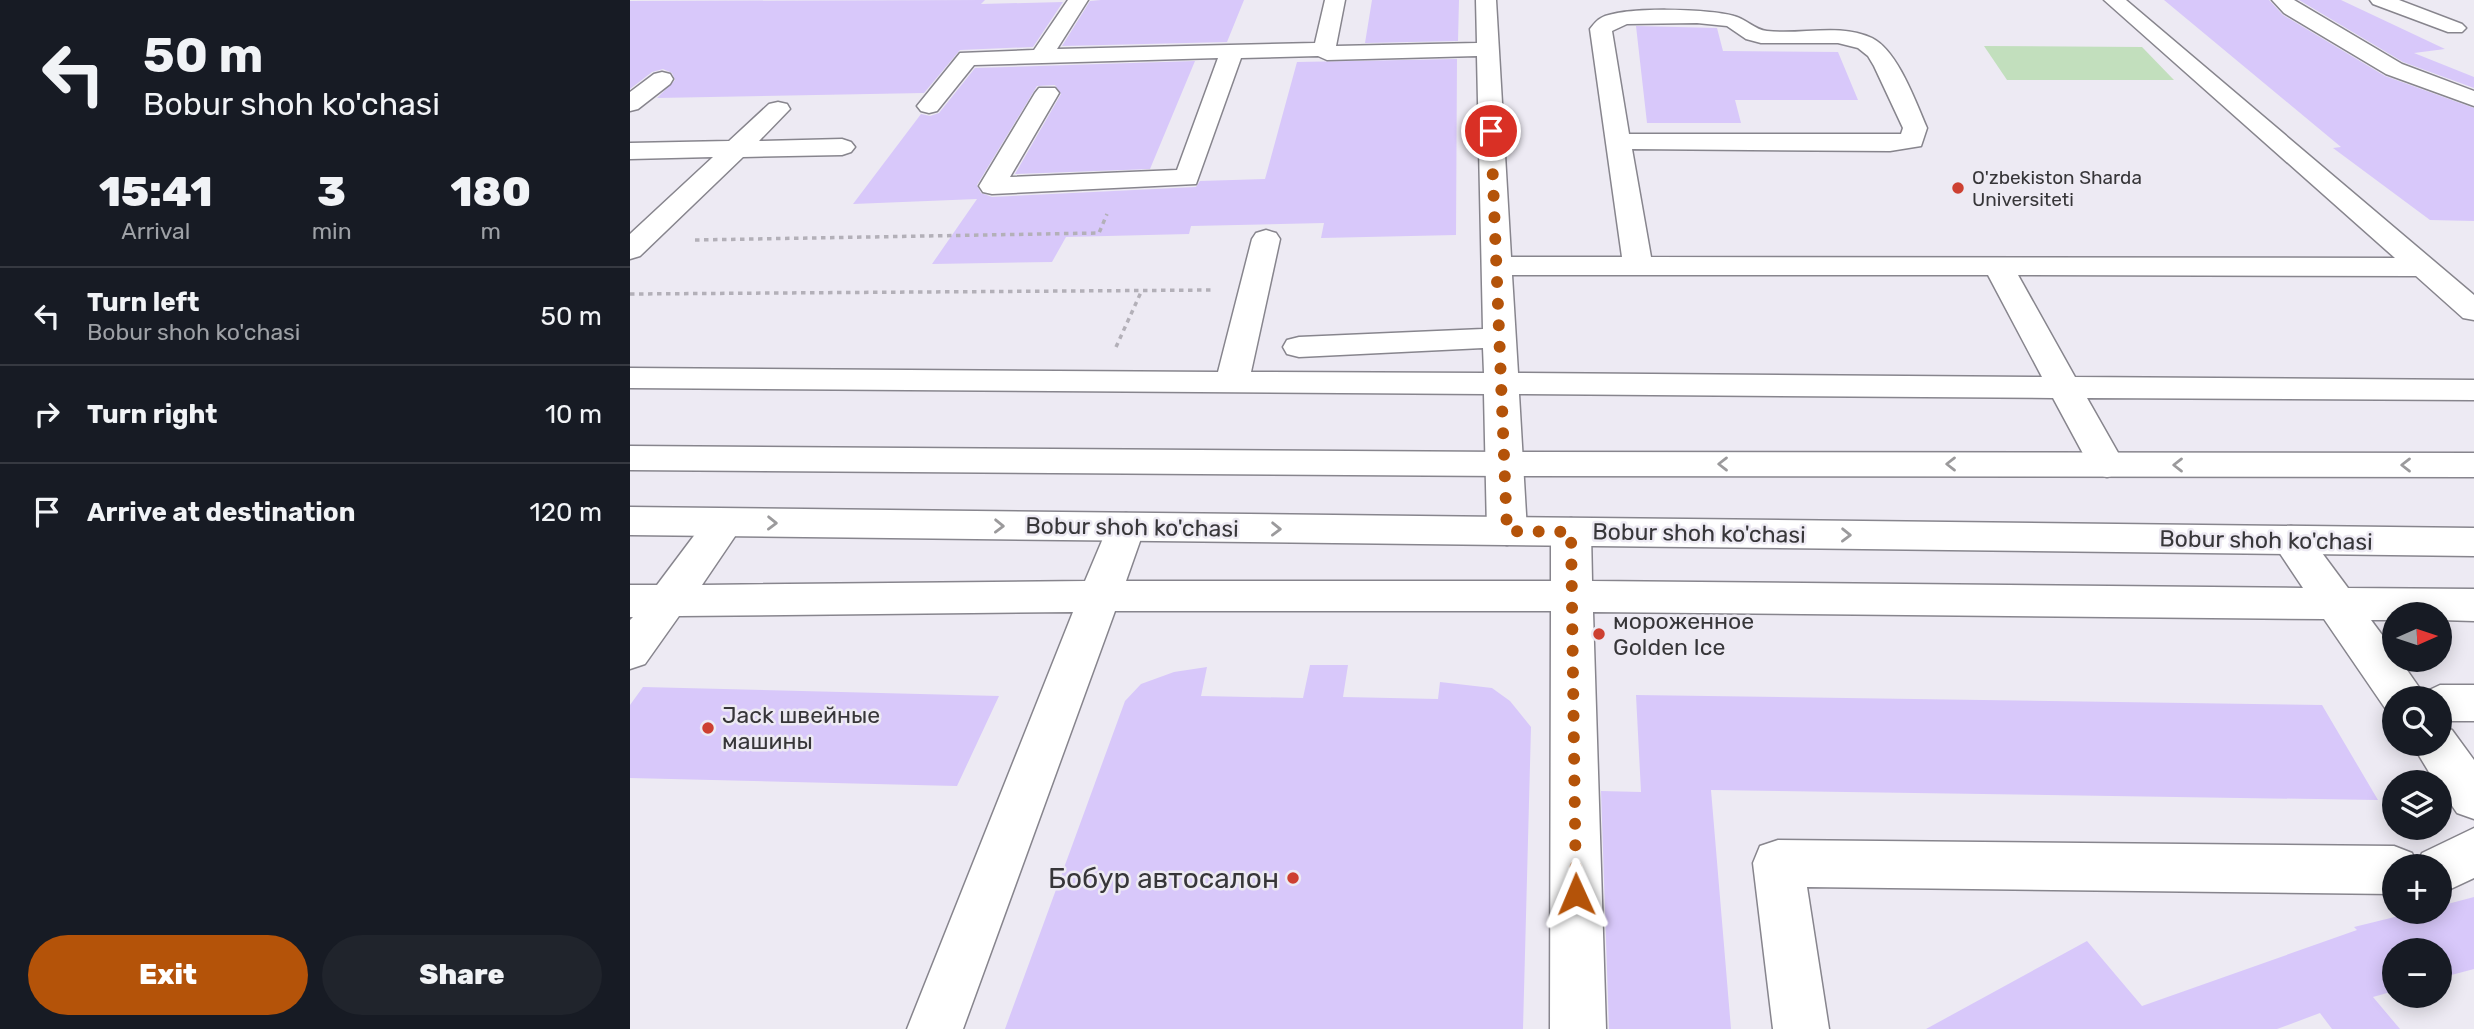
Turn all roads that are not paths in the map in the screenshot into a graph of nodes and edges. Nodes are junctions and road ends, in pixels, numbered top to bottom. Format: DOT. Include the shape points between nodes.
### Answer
graph roads {
  1 [pos="1078,0"];
  2 [pos="1335,0"];
  3 [pos="1486,0"];
  4 [pos="2114,0"];
  5 [pos="2283,0"];
  6 [pos="2380,0"];
  7 [pos="2455,28"];
  8 [pos="1324,49"];
  9 [pos="1488,49"];
  10 [pos="1232,51"];
  11 [pos="1041,56"];
  12 [pos="662,79"];
  13 [pos="1047,93"];
  14 [pos="2474,99"];
  15 [pos="630,104"];
  16 [pos="929,106"];
  17 [pos="778,109"];
  18 [pos="1618,141"];
  19 [pos="842,147"];
  20 [pos="736,149"];
  21 [pos="630,151"];
  22 [pos="1266,239"];
  23 [pos="635,245"];
  24 [pos="1496,266"];
  25 [pos="1638,266"];
  26 [pos="1998,267"];
  27 [pos="2424,267"];
  28 [pos="2474,311"];
  29 [pos="1499,338"];
  30 [pos="1298,347"];
  31 [pos="630,378"];
  32 [pos="1232,383"];
  33 [pos="1501,384"];
  34 [pos="2066,388"];
  35 [pos="2474,390"];
  36 [pos="630,458"];
  37 [pos="1504,464"];
  38 [pos="2107,464"];
  39 [pos="2474,465"];
  40 [pos="630,522"];
  41 [pos="725,523"];
  42 [pos="1126,527"];
  43 [pos="1507,531"];
  44 [pos="1571,532"];
  45 [pos="2291,540"];
  46 [pos="2474,542"];
  47 [pos="1100,596"];
  48 [pos="1572,596"];
  49 [pos="649,601"];
  50 [pos="2336,604"];
  51 [pos="2474,605"];
  52 [pos="630,652"];
  53 [pos="2394,686"];
  54 [pos="2452,703"];
  55 [pos="2474,704"];
  56 [pos="2444,756"];
  57 [pos="2474,798"];
  58 [pos="2474,851"];
  59 [pos="2452,863"];
  60 [pos="2382,870"];
  61 [pos="935,1029"];
  62 [pos="1578,1029"];
  63 [pos="1801,1029"];
  1 -- 11 [label="main road"];
  2 -- 8 [label="main road"];
  3 -- 9 [label="main road"];
  4 -- 27 [label="main road"];
  5 -- 14 [label="main road" via="2393,69"];
  6 -- 7 [label="main road"];
  8 -- 9 [label="main road" via="1341,53"];
  8 -- 10 [label="main road"];
  9 -- 24 [label="main road"];
  10 -- 11 [label="main road"];
  10 -- 13 [label="main road" via="1186,178 992,186"];
  11 -- 16 [label="main road" via="968,58"];
  12 -- 15 [label="main road"];
  17 -- 20 [label="main road"];
  18 -- 18 [label="main road" via="1601,29 1627,18 1719,19 1737,22 1744,31 1761,37 1837,37 1862,42 1877,52 1916,128 1912,141 1890,143"];
  18 -- 25 [label="main road"];
  19 -- 20 [label="main road"];
  20 -- 21 [label="main road"];
  20 -- 23 [label="main road"];
  22 -- 32 [label="main road"];
  24 -- 25 [label="main road"];
  24 -- 29 [label="main road"];
  25 -- 26 [label="main road"];
  26 -- 27 [label="main road"];
  26 -- 34 [label="main road"];
  27 -- 28 [label="main road"];
  29 -- 30 [label="main road"];
  29 -- 33 [label="main road"];
  31 -- 32 [label="main road"];
  32 -- 33 [label="main road"];
  33 -- 34 [label="main road"];
  33 -- 37 [label="main road"];
  34 -- 35 [label="main road"];
  34 -- 38 [label="main road"];
  36 -- 37 [label="main road"];
  38 -- 37 [label="main road, one-way"];
  37 -- 43 [label="main road"];
  39 -- 38 [label="main road, one-way"];
  40 -- 41 [label="main road, Bobur shoh ko'chasi"];
  41 -- 42 [label="main road, Bobur shoh ko'chasi, one-way"];
  41 -- 49 [label="main road"];
  42 -- 43 [label="main road, Bobur shoh ko'chasi, one-way"];
  42 -- 47 [label="main road"];
  43 -- 44 [label="main road, Bobur shoh ko'chasi"];
  44 -- 45 [label="main road, Bobur shoh ko'chasi, one-way"];
  44 -- 48 [label="main road"];
  45 -- 46 [label="main road, Bobur shoh ko'chasi"];
  45 -- 50 [label="main road"];
  47 -- 48 [label="main road"];
  47 -- 49 [label="main road"];
  47 -- 61 [label="main road"];
  48 -- 50 [label="main road"];
  48 -- 62 [label="main road"];
  49 -- 52 [label="main road"];
  50 -- 51 [label="main road"];
  50 -- 53 [label="main road"];
  54 -- 55 [label="main road"];
  56 -- 57 [label="main road"];
  58 -- 59 [label="main road"];
  60 -- 63 [label="main road" via="1778,863"];
}
